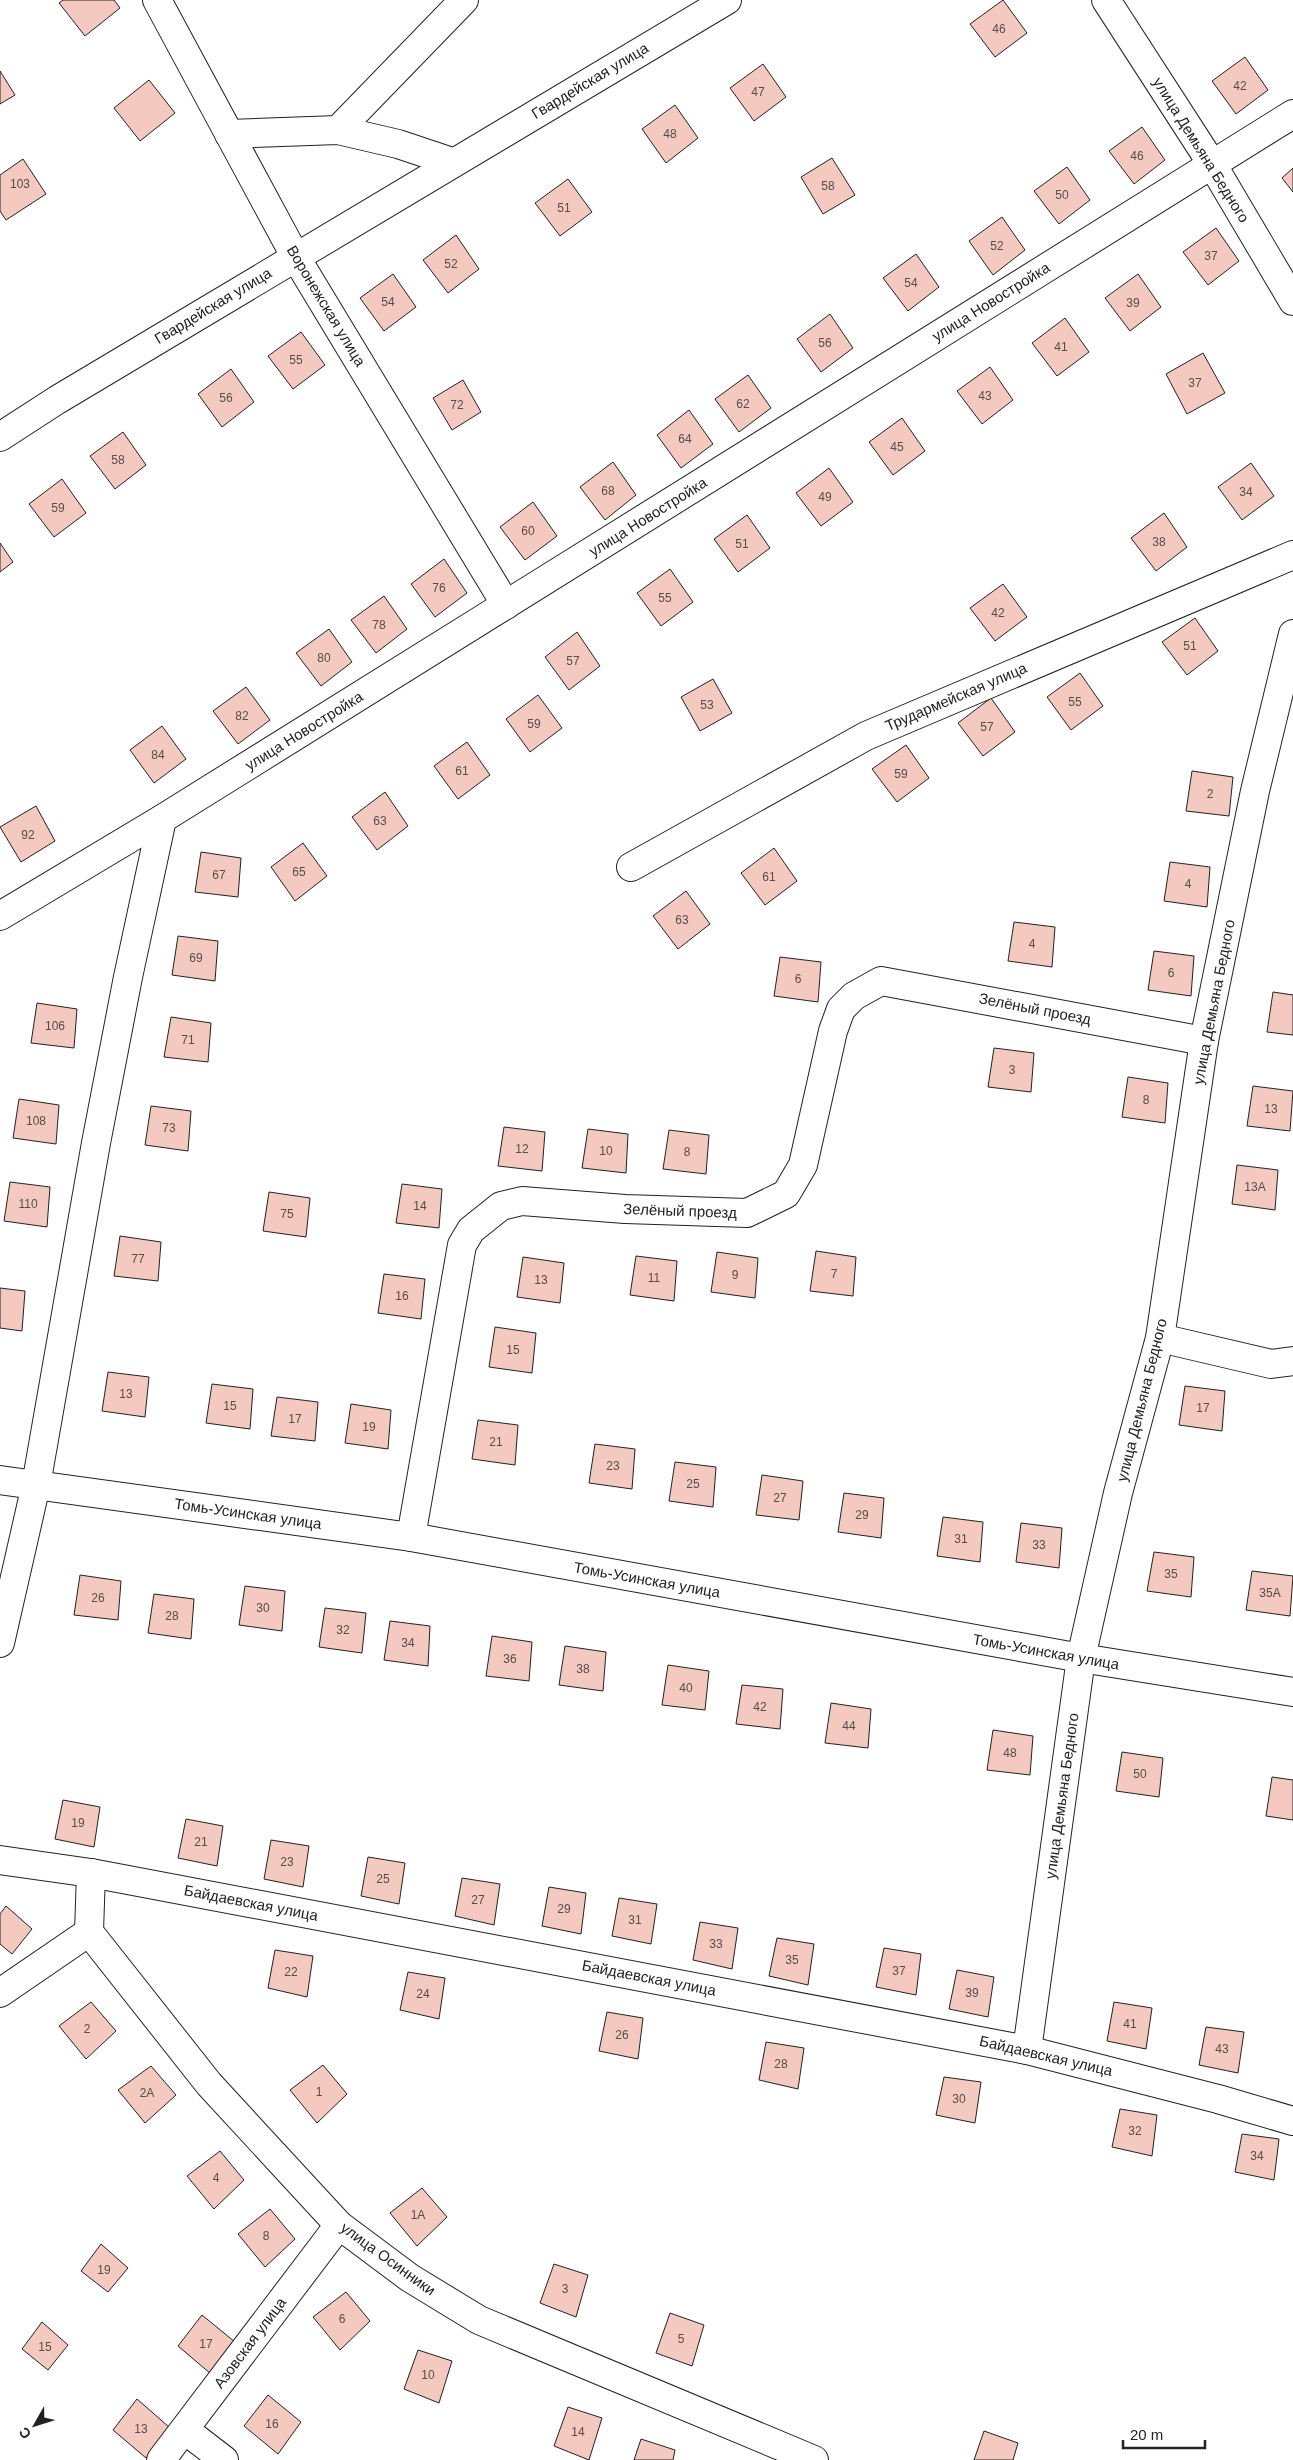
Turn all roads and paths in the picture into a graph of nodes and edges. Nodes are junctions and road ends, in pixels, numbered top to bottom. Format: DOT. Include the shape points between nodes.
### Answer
graph roads {
  1 [pos="157,0"];
  2 [pos="464,0"];
  3 [pos="727,0"];
  4 [pos="1106,0"];
  5 [pos="1293,114"];
  6 [pos="338,130"];
  7 [pos="229,134"];
  8 [pos="452,162"];
  9 [pos="1212,164"];
  10 [pos="296,256"];
  11 [pos="1293,301"];
  12 [pos="0,437"];
  13 [pos="1293,554"];
  14 [pos="506,605"];
  15 [pos="1293,634"];
  16 [pos="162,819"];
  17 [pos="631,867"];
  18 [pos="0,916"];
  19 [pos="1204,1041"];
  20 [pos="1160,1338"];
  21 [pos="1293,1361"];
  22 [pos="0,1480"];
  23 [pos="36,1485"];
  24 [pos="411,1537"];
  25 [pos="0,1643"];
  26 [pos="1081,1658"];
  27 [pos="1293,1692"];
  28 [pos="0,1860"];
  29 [pos="91,1873"];
  30 [pos="89,1932"];
  31 [pos="0,1993"];
  32 [pos="1027,2050"];
  33 [pos="1293,2122"];
  34 [pos="339,2225"];
  35 [pos="185,2430"];
  36 [pos="162,2460"];
  37 [pos="224,2460"];
  38 [pos="814,2460"];
  1 -- 7 [label="street, Воронежская улица"];
  2 -- 6 [label="street"];
  3 -- 8 [label="street, Гвардейская улица"];
  4 -- 9 [label="street, улица Демьяна Бедного"];
  5 -- 9 [label="street, улица Новостройка"];
  6 -- 7 [label="street"];
  6 -- 8 [label="street" via="398,144"];
  7 -- 10 [label="street, Воронежская улица"];
  8 -- 10 [label="street, Гвардейская улица"];
  9 -- 11 [label="street, улица Демьяна Бедного"];
  9 -- 14 [label="street, улица Новостройка"];
  10 -- 12 [label="street, Гвардейская улица"];
  10 -- 14 [label="street, Воронежская улица"];
  13 -- 17 [label="street, Трудармейская улица" via="866,736"];
  14 -- 16 [label="street, улица Новостройка"];
  15 -- 19 [label="street, улица Демьяна Бедного"];
  16 -- 18 [label="street, улица Новостройка"];
  16 -- 23 [label="street" via="96,1144"];
  19 -- 20 [label="street, улица Демьяна Бедного"];
  19 -- 24 [label="street, Зелёный проезд" via="881,981 854,996 841,1010 833,1031 803,1165 786,1194 747,1213 634,1210 522,1201 501,1206 471,1230 462,1245"];
  20 -- 21 [label="street" via="1271,1364"];
  20 -- 26 [label="street, улица Демьяна Бедного" via="1118,1493"];
  22 -- 23 [label="street, Томь-Усинская улица"];
  23 -- 24 [label="street, Томь-Усинская улица"];
  23 -- 25 [label="street"];
  24 -- 26 [label="street, Томь-Усинская улица"];
  26 -- 27 [label="street, Томь-Усинская улица"];
  26 -- 32 [label="street, улица Демьяна Бедного"];
  28 -- 29 [label="street, Байдаевская улица"];
  29 -- 30 [label="street"];
  29 -- 32 [label="street, Байдаевская улица"];
  30 -- 31 [label="street"];
  30 -- 34 [label="street, улица Осинники" via="209,2084"];
  32 -- 33 [label="street, Байдаевская улица" via="1218,2099"];
  34 -- 35 [label="street, Азовская улица"];
  34 -- 38 [label="street, улица Осинники" via="410,2278 479,2320"];
  35 -- 36 [label="street, Азовская улица"];
  35 -- 37 [label="street"];
}
